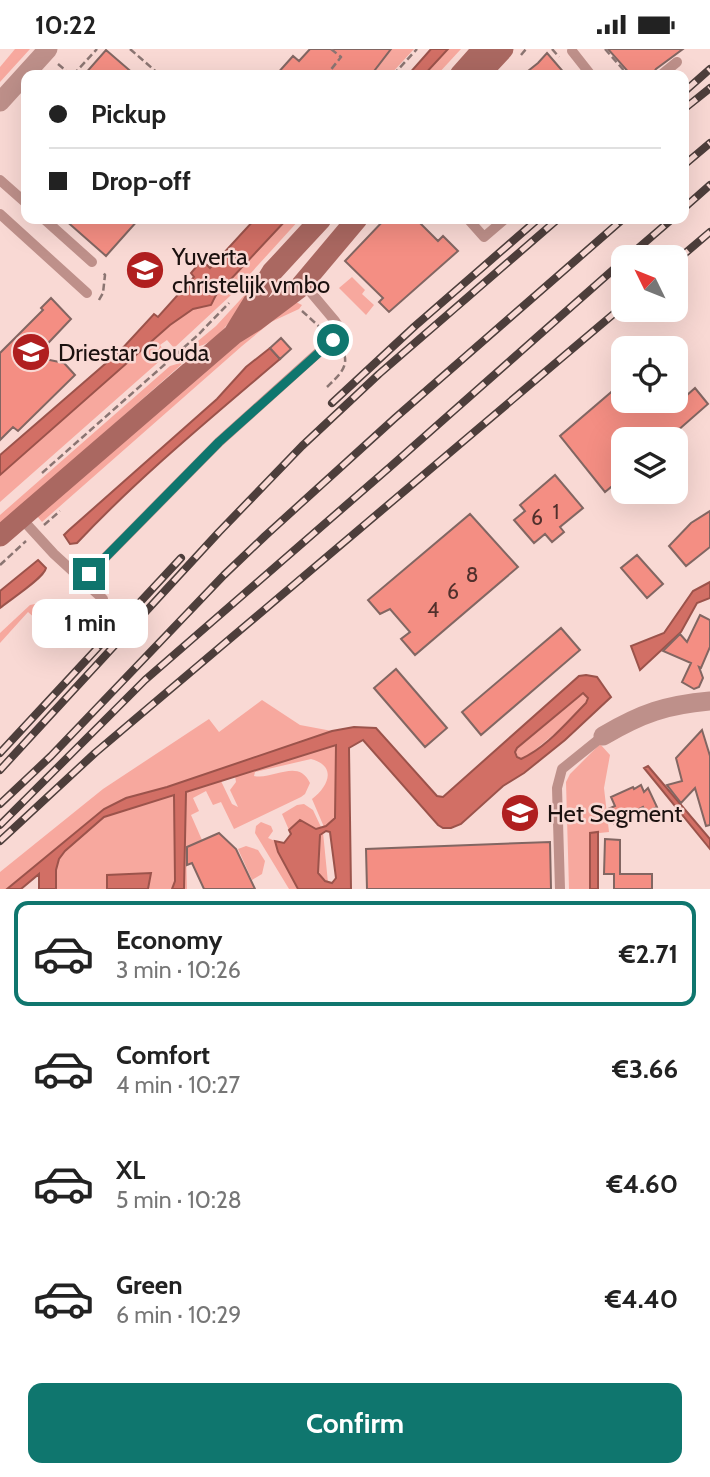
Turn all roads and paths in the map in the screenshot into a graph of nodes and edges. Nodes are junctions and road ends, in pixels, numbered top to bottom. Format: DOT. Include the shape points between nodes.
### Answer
graph roads {
  1 [pos="48,49"];
  2 [pos="97,49"];
  3 [pos="130,49"];
  4 [pos="331,49"];
  5 [pos="417,49"];
  6 [pos="484,49"];
  7 [pos="503,49"];
  8 [pos="605,49"];
  9 [pos="572,51"];
  10 [pos="677,62"];
  11 [pos="29,70"];
  12 [pos="78,70"];
  13 [pos="154,70"];
  14 [pos="331,70"];
  15 [pos="398,70"];
  16 [pos="465,70"];
  17 [pos="484,70"];
  18 [pos="588,70"];
  19 [pos="624,70"];
  20 [pos="668,70"];
  21 [pos="21,79"];
  22 [pos="0,102"];
  23 [pos="0,180"];
  24 [pos="21,199"];
  25 [pos="0,214"];
  26 [pos="50,224"];
  27 [pos="316,224"];
  28 [pos="350,224"];
  29 [pos="472,224"];
  30 [pos="499,224"];
  31 [pos="92,262"];
  32 [pos="282,262"];
  33 [pos="301,286"];
  34 [pos="87,293"];
  35 [pos="236,296"];
  36 [pos="234,334"];
  37 [pos="42,473"];
  38 [pos="21,517"];
  39 [pos="0,535"];
  40 [pos="89,574"];
  41 [pos="103,599"];
  42 [pos="710,701"];
  43 [pos="603,736"];
  44 [pos="560,889"];
  1 -- 11 [label="street"];
  2 -- 12 [label="path"];
  3 -- 13 [label="path"];
  4 -- 14 [label="path" via="341,57"];
  5 -- 15 [label="path"];
  6 -- 16 [label="main road"];
  7 -- 17 [label="main road"];
  8 -- 19 [label="path"];
  9 -- 18 [label="lane"];
  10 -- 20 [label="lane"];
  21 -- 22 [label="street"];
  23 -- 24 [label="lane"];
  25 -- 34 [label="lane"];
  26 -- 31 [label="lane"];
  27 -- 32 [label="main road"];
  28 -- 33 [label="main road"];
  29 -- 30 [label="lane" via="484,237"];
  31 -- 34 [label="path" via="105,275 103,293 101,300 95,300"];
  32 -- 33 [label="main road" via="282,283"];
  32 -- 36 [label="main road"];
  33 -- 36 [label="main road"];
  33 -- 40 [label="lane" via="335,321 339,334 219,442"];
  35 -- 37 [label="path"];
  36 -- 38 [label="main road"];
  38 -- 39 [label="main road"];
  38 -- 41 [label="lane"];
  42 -- 43 [label="street" via="658,709"];
  43 -- 44 [label="lane" via="562,769 557,788"];
}
